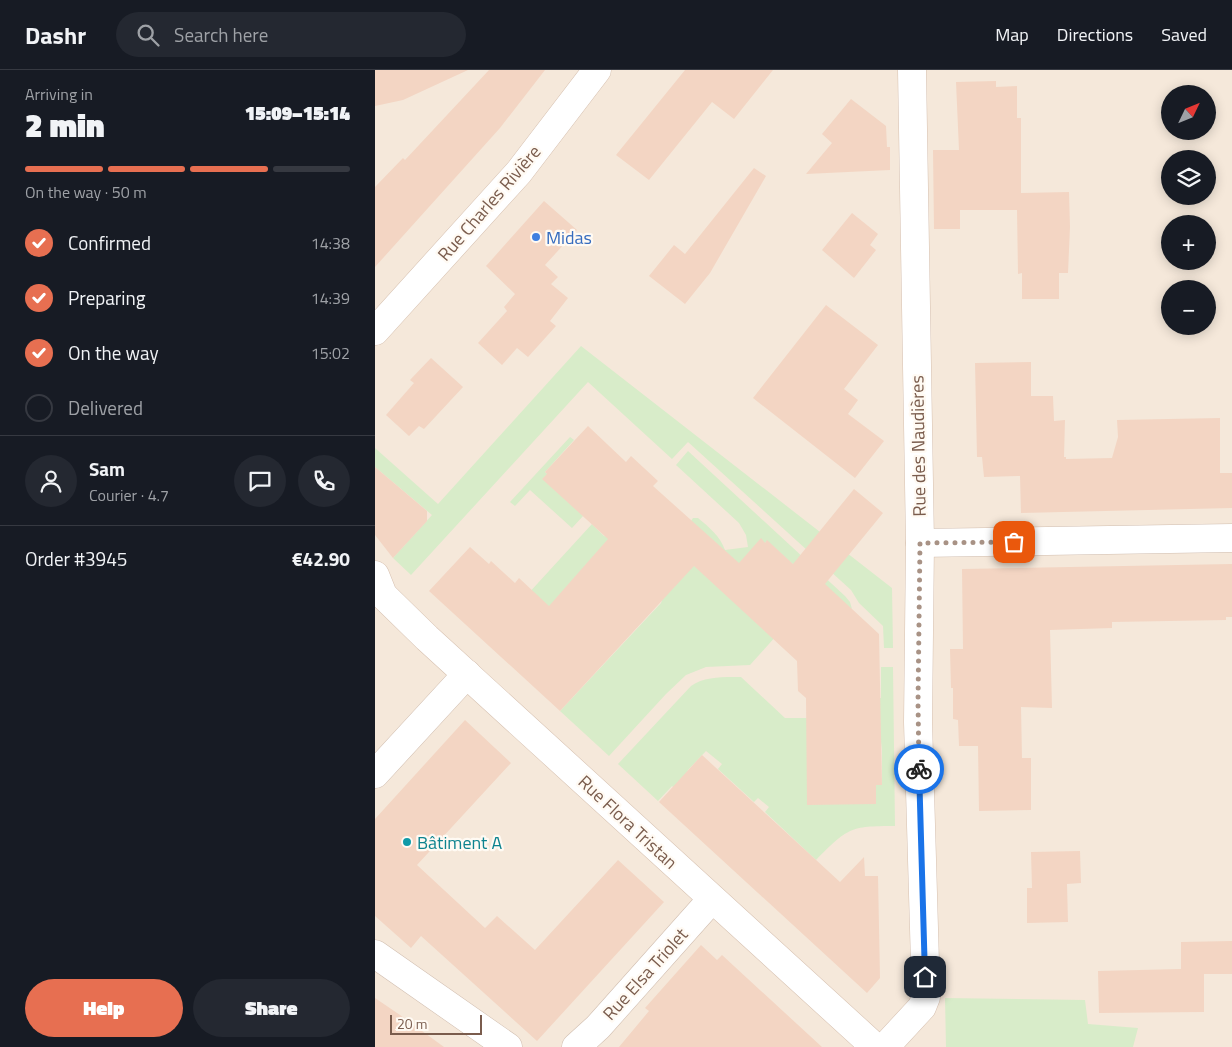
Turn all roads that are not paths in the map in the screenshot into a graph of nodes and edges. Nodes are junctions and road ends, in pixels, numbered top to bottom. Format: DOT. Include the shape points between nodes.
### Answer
graph roads {
  1 [pos="597,70"];
  2 [pos="912,70"];
  3 [pos="375,331"];
  4 [pos="1232,538"];
  5 [pos="920,543"];
  6 [pos="378,588"];
  7 [pos="467,674"];
  8 [pos="375,774"];
  9 [pos="711,899"];
  10 [pos="375,954"];
  11 [pos="509,1047"];
  12 [pos="576,1047"];
  13 [pos="875,1047"];
  14 [pos="885,1047"];
  1 -- 3 [label="street, Rue Charles Rivière" via="519,172"];
  2 -- 5 [label="street, Rue des Naudières"];
  4 -- 5 [label="street"];
  5 -- 14 [label="street, Rue des Naudières" via="918,722 926,997 922,1007"];
  6 -- 7 [label="street, Rue Flora Tristan"];
  7 -- 8 [label="street"];
  7 -- 9 [label="street, Rue Flora Tristan"];
  9 -- 12 [label="street, Rue Elsa Triolet" via="598,1027"];
  9 -- 13 [label="street, Rue Flora Tristan"];
  10 -- 11 [label="street"];
}
